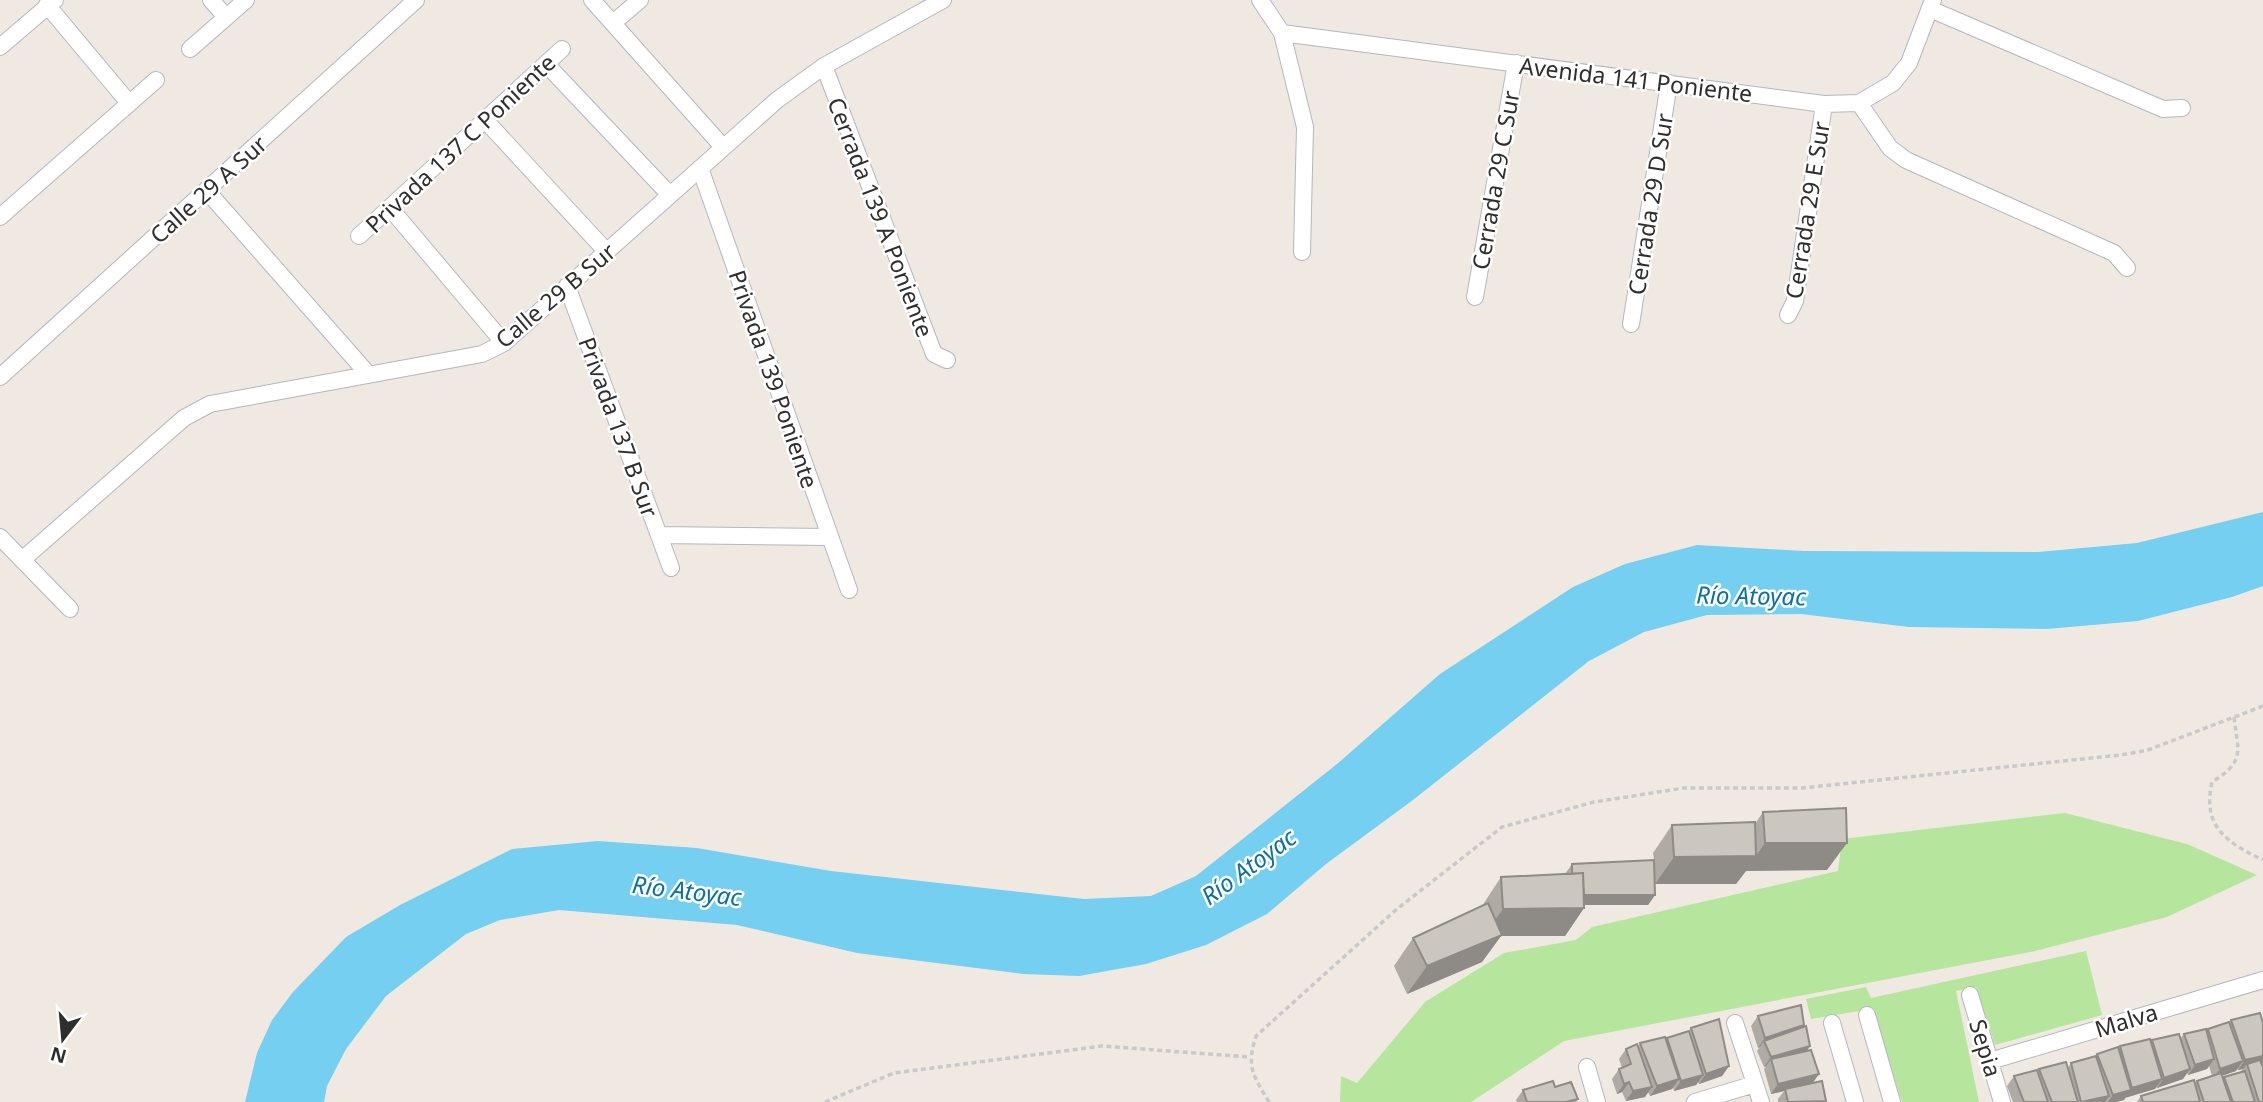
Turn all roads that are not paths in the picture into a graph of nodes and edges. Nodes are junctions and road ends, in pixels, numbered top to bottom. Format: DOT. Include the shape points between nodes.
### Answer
graph roads {
  1 [pos="211,0"];
  2 [pos="246,0"];
  3 [pos="416,0"];
  4 [pos="592,0"];
  5 [pos="640,0"];
  6 [pos="943,0"];
  7 [pos="1260,0"];
  8 [pos="51,3"];
  9 [pos="1932,5"];
  10 [pos="226,17"];
  11 [pos="613,23"];
  12 [pos="1282,33"];
  13 [pos="0,47"];
  14 [pos="190,49"];
  15 [pos="562,49"];
  16 [pos="1516,63"];
  17 [pos="545,64"];
  18 [pos="824,66"];
  19 [pos="156,80"];
  20 [pos="1669,83"];
  21 [pos="130,103"];
  22 [pos="1859,103"];
  23 [pos="1824,104"];
  24 [pos="2182,108"];
  25 [pos="485,120"];
  26 [pos="723,147"];
  27 [pos="700,168"];
  28 [pos="207,191"];
  29 [pos="670,195"];
  30 [pos="390,208"];
  31 [pos="0,217"];
  32 [pos="359,236"];
  33 [pos="607,251"];
  34 [pos="1302,252"];
  35 [pos="2127,268"];
  36 [pos="568,286"];
  37 [pos="1475,298"];
  38 [pos="1788,315"];
  39 [pos="1631,324"];
  40 [pos="504,343"];
  41 [pos="947,360"];
  42 [pos="368,374"];
  43 [pos="0,377"];
  44 [pos="659,535"];
  45 [pos="0,537"];
  46 [pos="830,537"];
  47 [pos="22,560"];
  48 [pos="671,568"];
  49 [pos="849,590"];
  50 [pos="70,609"];
  51 [pos="2263,979"];
  52 [pos="1970,995"];
  53 [pos="1867,1015"];
  54 [pos="1735,1023"];
  55 [pos="1832,1023"];
  56 [pos="1990,1061"];
  57 [pos="1587,1067"];
  58 [pos="1755,1084"];
  59 [pos="1597,1102"];
  60 [pos="1695,1102"];
  61 [pos="1760,1102"];
  62 [pos="1855,1102"];
  63 [pos="1892,1102"];
  64 [pos="2002,1102"];
  1 -- 10 [label="street"];
  2 -- 10 [label="street"];
  3 -- 28 [label="street, Calle 29 A Sur"];
  4 -- 11 [label="street"];
  5 -- 11 [label="street"];
  6 -- 18 [label="street, Calle 29 B Sur"];
  7 -- 12 [label="street"];
  8 -- 13 [label="street"];
  8 -- 21 [label="street"];
  9 -- 22 [label="street, Avenida 141 Poniente" via="1909,63 1893,83"];
  9 -- 24 [label="street" via="2162,109"];
  10 -- 14 [label="street"];
  11 -- 26 [label="street"];
  12 -- 16 [label="street, Avenida 141 Poniente"];
  12 -- 34 [label="street" via="1305,127"];
  15 -- 17 [label="street, Privada 137 C Poniente"];
  16 -- 20 [label="street, Avenida 141 Poniente"];
  16 -- 37 [label="street, Cerrada 29 C Sur"];
  17 -- 25 [label="street, Privada 137 C Poniente"];
  17 -- 29 [label="street"];
  18 -- 26 [label="street, Calle 29 B Sur"];
  18 -- 41 [label="street, Cerrada 139 A Poniente" via="933,354"];
  19 -- 21 [label="street"];
  20 -- 23 [label="street, Avenida 141 Poniente"];
  20 -- 39 [label="street, Cerrada 29 D Sur"];
  21 -- 31 [label="street"];
  22 -- 23 [label="street, Avenida 141 Poniente"];
  22 -- 35 [label="street" via="1890,148 1906,160 2114,253"];
  23 -- 38 [label="street, Cerrada 29 E Sur" via="1795,301"];
  25 -- 30 [label="street, Privada 137 C Poniente"];
  25 -- 33 [label="street"];
  26 -- 27 [label="street, Calle 29 B Sur"];
  27 -- 29 [label="street, Calle 29 B Sur"];
  27 -- 46 [label="street, Privada 139 Poniente"];
  28 -- 42 [label="street"];
  28 -- 43 [label="street, Calle 29 A Sur"];
  29 -- 33 [label="street, Calle 29 B Sur"];
  30 -- 32 [label="street, Privada 137 C Poniente"];
  30 -- 40 [label="street"];
  33 -- 36 [label="street, Calle 29 B Sur"];
  36 -- 40 [label="street, Calle 29 B Sur"];
  36 -- 44 [label="street, Privada 137 B Sur"];
  40 -- 42 [label="street, Calle 29 B Sur" via="482,354"];
  42 -- 47 [label="street, Calle 29 B Sur" via="210,404 184,418"];
  44 -- 46 [label="street"];
  44 -- 48 [label="street, Privada 137 B Sur"];
  45 -- 47 [label="street"];
  46 -- 49 [label="street, Privada 139 Poniente"];
  47 -- 50 [label="street"];
  51 -- 56 [label="street, Malva"];
  52 -- 56 [label="street, Sepia"];
  53 -- 63 [label="street"];
  54 -- 58 [label="street"];
  55 -- 62 [label="street"];
  56 -- 64 [label="street, Sepia"];
  57 -- 59 [label="street"];
  58 -- 60 [label="street"];
  58 -- 61 [label="street"];
}
